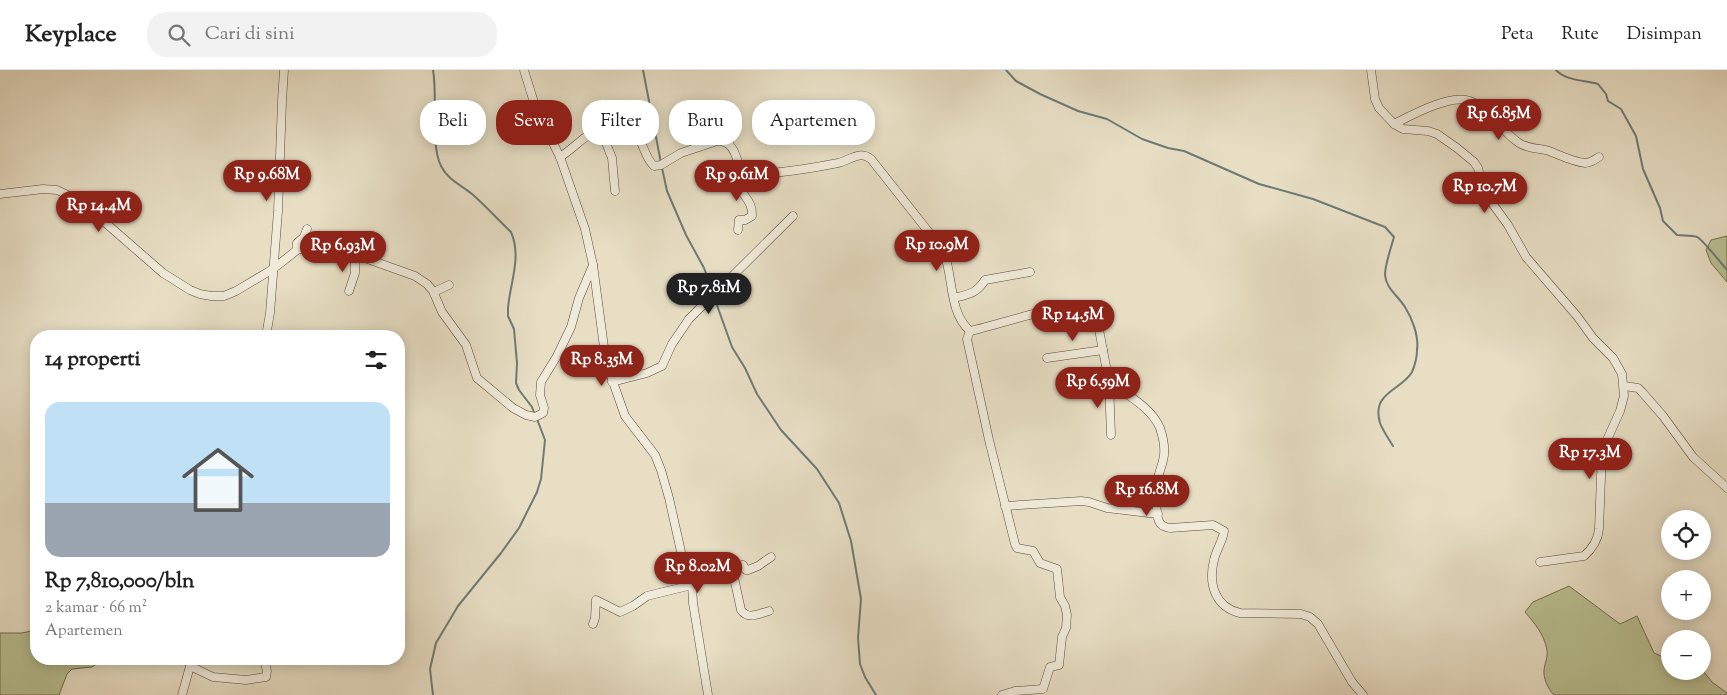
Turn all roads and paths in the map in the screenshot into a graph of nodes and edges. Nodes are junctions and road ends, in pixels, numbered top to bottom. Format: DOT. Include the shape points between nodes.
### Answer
graph roads {
  1 [pos="284,70"];
  2 [pos="524,70"];
  3 [pos="1371,70"];
  4 [pos="1394,124"];
  5 [pos="582,140"];
  6 [pos="607,145"];
  7 [pos="642,145"];
  8 [pos="706,145"];
  9 [pos="731,145"];
  10 [pos="560,157"];
  11 [pos="1599,157"];
  12 [pos="743,174"];
  13 [pos="615,191"];
  14 [pos="0,194"];
  15 [pos="793,216"];
  16 [pos="307,229"];
  17 [pos="738,230"];
  18 [pos="297,250"];
  19 [pos="356,256"];
  20 [pos="593,265"];
  21 [pos="272,269"];
  22 [pos="1030,272"];
  23 [pos="450,285"];
  24 [pos="349,291"];
  25 [pos="434,293"];
  26 [pos="954,298"];
  27 [pos="267,330"];
  28 [pos="970,332"];
  29 [pos="1103,350"];
  30 [pos="1047,358"];
  31 [pos="612,382"];
  32 [pos="1109,382"];
  33 [pos="1624,386"];
  34 [pos="1111,436"];
  35 [pos="1727,488"];
  36 [pos="1005,506"];
  37 [pos="1158,514"];
  38 [pos="770,557"];
  39 [pos="1540,562"];
  40 [pos="713,570"];
  41 [pos="692,584"];
  42 [pos="768,611"];
  43 [pos="593,624"];
  44 [pos="190,665"];
  45 [pos="195,665"];
  46 [pos="266,665"];
  47 [pos="182,695"];
  48 [pos="708,695"];
  49 [pos="1002,695"];
  50 [pos="1363,695"];
  1 -- 21 [label="street" via="278,212"];
  2 -- 10 [label="street" via="536,109"];
  3 -- 4 [label="street" via="1375,99"];
  4 -- 11 [label="street" via="1434,105 1469,101 1524,146 1582,162 1592,162"];
  4 -- 33 [label="street" via="1404,129 1437,134 1474,162 1484,192 1526,257 1613,358 1622,374"];
  5 -- 10 [label="street"];
  6 -- 13 [label="street" via="612,158"];
  7 -- 8 [label="street" via="654,166"];
  9 -- 12 [label="street"];
  10 -- 20 [label="street" via="585,229"];
  12 -- 17 [label="street" via="740,187 748,199 752,216 739,220"];
  12 -- 26 [label="street" via="797,170 866,155 943,250"];
  14 -- 21 [label="street" via="43,189 72,196 163,272 200,294 224,296"];
  15 -- 31 [label="street" via="689,319 662,366"];
  16 -- 18 [label="street" via="297,244"];
  18 -- 19 [label="street" via="308,247"];
  18 -- 21 [label="street"];
  19 -- 24 [label="street"];
  19 -- 25 [label="street" via="415,276"];
  20 -- 25 [label="street" via="571,327 542,382 543,413 535,417 513,408 477,378 466,345 442,312"];
  20 -- 31 [label="street" via="606,362"];
  21 -- 27 [label="street"];
  22 -- 26 [label="street" via="985,280 979,290"];
  23 -- 25 [label="street"];
  26 -- 28 [label="street" via="962,325"];
  28 -- 29 [label="street" via="1080,304 1094,310"];
  28 -- 36 [label="street" via="967,340"];
  29 -- 30 [label="street"];
  29 -- 32 [label="street"];
  31 -- 41 [label="street" via="625,416 655,455 661,470 684,565"];
  32 -- 34 [label="street"];
  32 -- 37 [label="street" via="1149,412 1160,428 1164,453 1157,482"];
  33 -- 35 [label="street" via="1638,388 1693,457"];
  33 -- 39 [label="street" via="1620,411 1602,451 1599,529 1592,548 1584,556"];
  36 -- 37 [label="street" via="1081,501 1107,508"];
  36 -- 49 [label="street" via="1017,548 1033,551 1040,563 1057,569 1060,597 1067,616 1059,665 1050,667 1043,690"];
  37 -- 50 [label="street" via="1164,527 1213,526 1224,530 1211,574 1215,592 1223,606 1240,613 1301,614 1310,618 1318,624"];
  38 -- 40 [label="street" via="748,570 741,565"];
  40 -- 41 [label="street"];
  40 -- 42 [label="street" via="733,573 744,614 752,616"];
  41 -- 43 [label="street" via="646,596 620,612 596,600"];
  41 -- 48 [label="street"];
  44 -- 47 [label="street"];
  45 -- 46 [label="street" via="213,677 246,680 266,677"];
}
